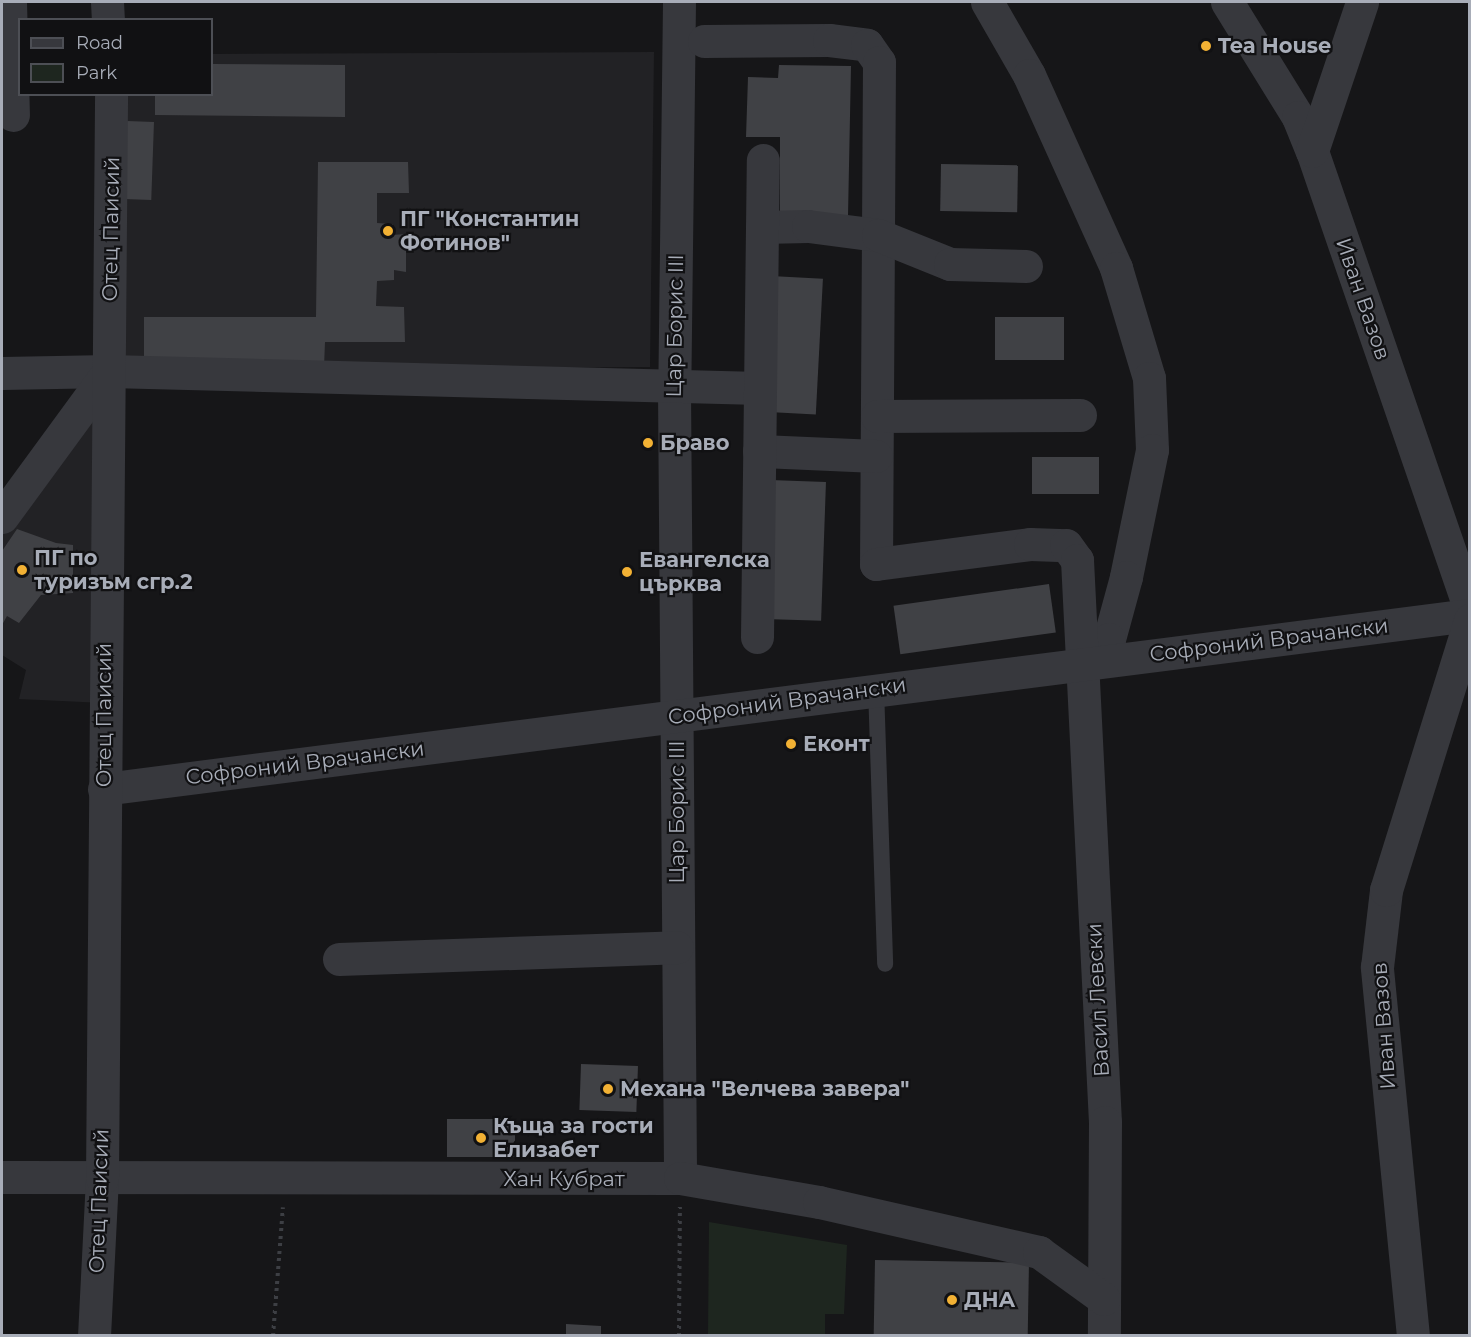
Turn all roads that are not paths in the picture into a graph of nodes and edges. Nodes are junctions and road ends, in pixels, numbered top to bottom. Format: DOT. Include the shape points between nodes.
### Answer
graph roads {
  1 [pos="107,2"];
  2 [pos="680,2"];
  3 [pos="987,2"];
  4 [pos="1227,2"];
  5 [pos="1362,2"];
  6 [pos="7,16"];
  7 [pos="108,18"];
  8 [pos="704,41"];
  9 [pos="111,96"];
  10 [pos="13,115"];
  11 [pos="1312,151"];
  12 [pos="763,160"];
  13 [pos="762,227"];
  14 [pos="878,235"];
  15 [pos="1026,266"];
  16 [pos="109,371"];
  17 [pos="2,373"];
  18 [pos="760,388"];
  19 [pos="674,389"];
  20 [pos="1080,415"];
  21 [pos="877,416"];
  22 [pos="759,451"];
  23 [pos="876,456"];
  24 [pos="2,517"];
  25 [pos="1470,609"];
  26 [pos="1470,615"];
  27 [pos="1470,620"];
  28 [pos="757,636"];
  29 [pos="1080,664"];
  30 [pos="876,688"];
  31 [pos="677,715"];
  32 [pos="104,789"];
  33 [pos="677,947"];
  34 [pos="339,959"];
  35 [pos="885,964"];
  36 [pos="2,1177"];
  37 [pos="102,1178"];
  38 [pos="680,1178"];
  39 [pos="1104,1299"];
  40 [pos="94,1335"];
  41 [pos="1104,1335"];
  42 [pos="1413,1335"];
  1 -- 7 [label="street"];
  2 -- 19 [label="street, Цар Борис III"];
  3 -- 29 [label="street" via="1029,75 1116,268 1149,378 1152,450 1126,577 1109,639"];
  4 -- 11 [label="street, Иван Вазов" via="1298,117"];
  5 -- 11 [label="street"];
  6 -- 10 [label="street"];
  8 -- 14 [label="street" via="829,40 867,45 879,62"];
  9 -- 16 [label="street, Отец Паисий"];
  11 -- 25 [label="street, Иван Вазов"];
  12 -- 13 [label="street"];
  13 -- 14 [label="street" via="808,226"];
  13 -- 18 [label="street"];
  14 -- 15 [label="street" via="950,264"];
  14 -- 21 [label="street"];
  16 -- 17 [label="street"];
  16 -- 19 [label="street"];
  16 -- 24 [label="street"];
  16 -- 32 [label="street, Отец Паисий"];
  18 -- 19 [label="street"];
  18 -- 22 [label="street"];
  19 -- 31 [label="street, Цар Борис III"];
  20 -- 21 [label="street"];
  21 -- 23 [label="street"];
  22 -- 23 [label="street"];
  22 -- 28 [label="street"];
  23 -- 29 [label="street, Васил Левски" via="876,564 1030,544 1066,546 1077,560"];
  26 -- 29 [label="street, Софроний Врачански"];
  27 -- 42 [label="street, Иван Вазов" via="1386,890 1377,967"];
  29 -- 30 [label="street, Софроний Врачански"];
  29 -- 39 [label="street, Васил Левски" via="1105,1122"];
  30 -- 31 [label="street, Софроний Врачански"];
  30 -- 35 [label="lane"];
  31 -- 32 [label="street, Софроний Врачански"];
  31 -- 33 [label="street, Цар Борис III"];
  32 -- 37 [label="street, Отец Паисий"];
  33 -- 34 [label="street"];
  33 -- 38 [label="street, Цар Борис III"];
  36 -- 37 [label="street, Хан Кубрат"];
  37 -- 38 [label="street, Хан Кубрат"];
  37 -- 40 [label="street, Отец Паисий"];
  38 -- 39 [label="street, Хан Кубрат" via="819,1202 1039,1252"];
  39 -- 41 [label="street, Васил Левски"];
}
